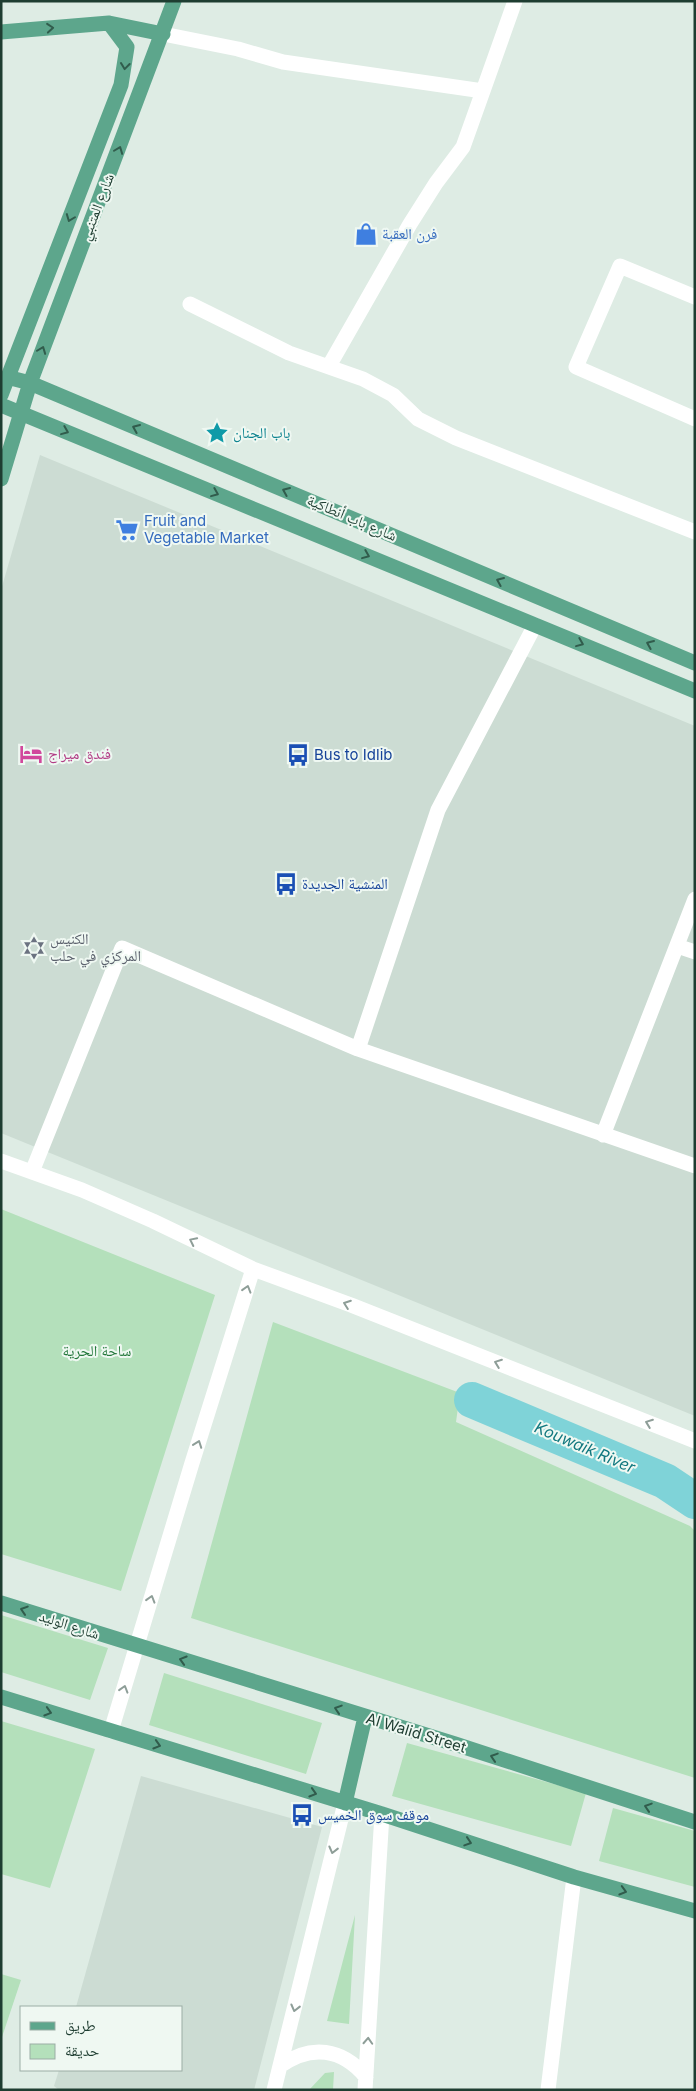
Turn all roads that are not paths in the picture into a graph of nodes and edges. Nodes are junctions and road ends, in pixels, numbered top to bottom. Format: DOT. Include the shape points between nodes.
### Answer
graph roads {
  1 [pos="174,1"];
  2 [pos="515,1"];
  3 [pos="109,23"];
  4 [pos="1,32"];
  5 [pos="163,34"];
  6 [pos="483,91"];
  7 [pos="695,297"];
  8 [pos="190,304"];
  9 [pos="329,366"];
  10 [pos="8,377"];
  11 [pos="30,383"];
  12 [pos="1,395"];
  13 [pos="1,404"];
  14 [pos="20,413"];
  15 [pos="695,420"];
  16 [pos="1,479"];
  17 [pos="695,532"];
  18 [pos="535,625"];
  19 [pos="695,663"];
  20 [pos="695,691"];
  21 [pos="695,899"];
  22 [pos="676,946"];
  23 [pos="695,952"];
  24 [pos="358,1049"];
  25 [pos="603,1134"];
  26 [pos="1,1161"];
  27 [pos="695,1166"];
  28 [pos="32,1172"];
  29 [pos="253,1270"];
  30 [pos="695,1441"];
  31 [pos="1,1603"];
  32 [pos="137,1646"];
  33 [pos="1,1697"];
  34 [pos="365,1717"];
  35 [pos="111,1731"];
  36 [pos="345,1803"];
  37 [pos="382,1814"];
  38 [pos="695,1822"];
  39 [pos="574,1877"];
  40 [pos="695,1911"];
  41 [pos="280,2066"];
  42 [pos="366,2084"];
  43 [pos="274,2090"];
  44 [pos="548,2090"];
  1 -- 5 [label="main road, شارع المتنبي"];
  2 -- 6 [label="street"];
  4 -- 3 [label="main road, one-way"];
  3 -- 5 [label="main road"];
  3 -- 10 [label="main road, one-way" via="127,47 122,85"];
  5 -- 6 [label="street" via="283,62"];
  11 -- 5 [label="main road, شارع المتنبي, one-way"];
  6 -- 9 [label="street" via="463,147 410,224"];
  7 -- 15 [label="street" via="620,266 576,367"];
  8 -- 9 [label="street" via="289,353"];
  9 -- 17 [label="street" via="393,395 418,419 456,438"];
  10 -- 11 [label="main road, شارع باب أنطاكية"];
  10 -- 12 [label="main road"];
  11 -- 14 [label="main road, شارع المتنبي"];
  19 -- 11 [label="main road, شارع باب أنطاكية, one-way"];
  13 -- 14 [label="main road, شارع باب أنطاكية"];
  14 -- 16 [label="main road, شارع المتنبي"];
  14 -- 18 [label="main road, شارع باب أنطاكية, one-way"];
  18 -- 20 [label="main road, شارع باب أنطاكية, one-way"];
  18 -- 24 [label="street" via="438,810"];
  21 -- 22 [label="street"];
  22 -- 23 [label="street"];
  22 -- 25 [label="street"];
  24 -- 25 [label="street"];
  24 -- 28 [label="street" via="122,948"];
  25 -- 27 [label="street"];
  26 -- 28 [label="street"];
  29 -- 28 [label="street, one-way" via="153,1221"];
  30 -- 29 [label="street, one-way" via="351,1305"];
  32 -- 29 [label="street, one-way"];
  32 -- 31 [label="main road, شارع الوليد, one-way"];
  34 -- 32 [label="main road, Al Walid Street, one-way"];
  35 -- 32 [label="street, one-way"];
  33 -- 35 [label="main road, one-way"];
  34 -- 36 [label="main road"];
  38 -- 34 [label="main road, Al Walid Street, one-way"];
  35 -- 36 [label="main road, one-way"];
  36 -- 37 [label="main road"];
  36 -- 41 [label="street, one-way"];
  37 -- 39 [label="main road, one-way"];
  42 -- 37 [label="street, one-way"];
  39 -- 40 [label="main road, one-way"];
  39 -- 44 [label="street"];
  41 -- 42 [label="street" via="301,2054 326,2052 348,2060"];
  41 -- 43 [label="street"];
}
